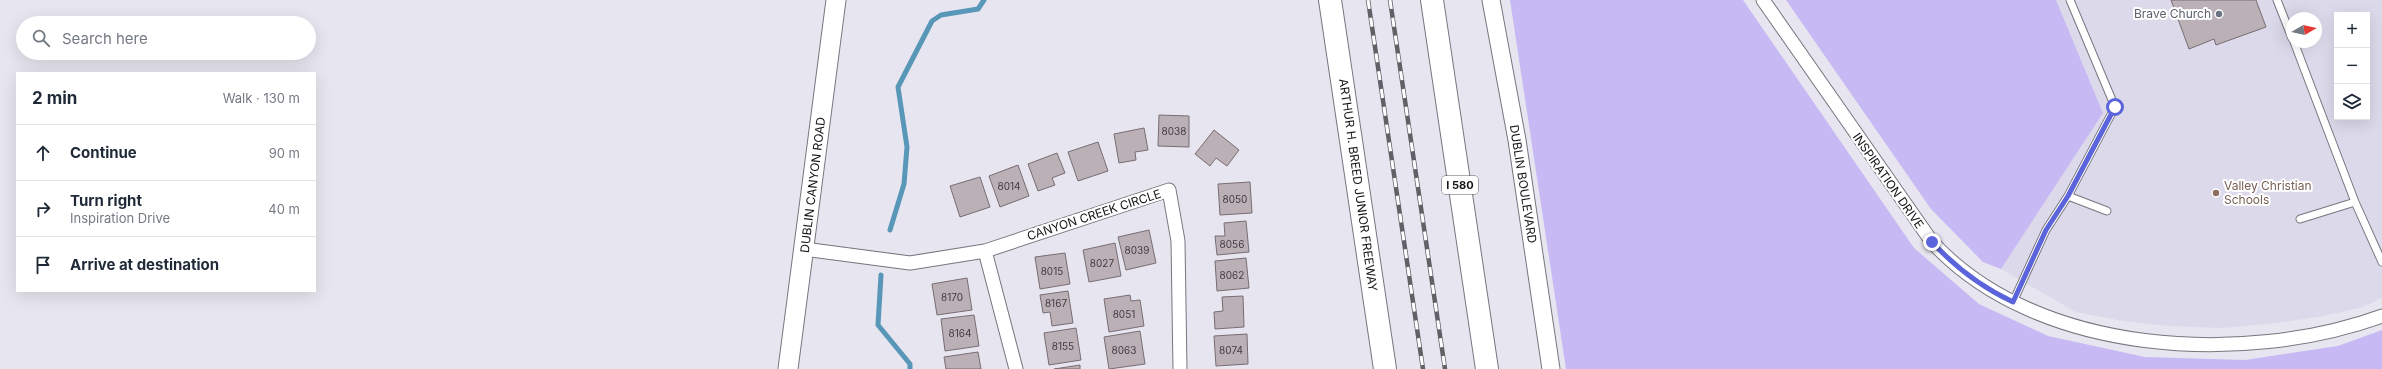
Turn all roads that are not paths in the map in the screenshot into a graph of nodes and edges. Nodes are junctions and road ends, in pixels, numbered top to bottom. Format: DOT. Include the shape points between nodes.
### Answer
graph roads {
  1 [pos="836,0"];
  2 [pos="1330,0"];
  3 [pos="1432,0"];
  4 [pos="1491,0"];
  5 [pos="1763,0"];
  6 [pos="2070,0"];
  7 [pos="2277,0"];
  8 [pos="2286,23"];
  9 [pos="2296,48"];
  10 [pos="2068,196"];
  11 [pos="2355,202"];
  12 [pos="2107,211"];
  13 [pos="2300,219"];
  14 [pos="804,249"];
  15 [pos="985,251"];
  16 [pos="2382,262"];
  17 [pos="2013,302"];
  18 [pos="2382,316"];
  19 [pos="788,369"];
  20 [pos="1016,369"];
  21 [pos="1180,369"];
  22 [pos="1385,369"];
  23 [pos="1487,369"];
  24 [pos="1551,369"];
  1 -- 14 [label="main road, DUBLIN CANYON ROAD"];
  2 -- 22 [label="highway, ARTHUR H. BREED JUNIOR FREEWAY"];
  3 -- 23 [label="highway, I 580"];
  4 -- 24 [label="street, DUBLIN BOULEVARD" via="1517,140"];
  5 -- 17 [label="street, INSPIRATION DRIVE" via="1932,242 1958,268"];
  6 -- 10 [label="lane" via="2115,107"];
  7 -- 8 [label="lane"];
  9 -- 11 [label="lane"];
  10 -- 12 [label="lane"];
  10 -- 17 [label="lane" via="2046,230"];
  11 -- 13 [label="lane"];
  11 -- 16 [label="lane"];
  14 -- 15 [label="street, CANYON CREEK CIRCLE" via="910,263"];
  14 -- 19 [label="main road, DUBLIN CANYON ROAD"];
  15 -- 20 [label="street"];
  15 -- 21 [label="street, CANYON CREEK CIRCLE" via="1168,190 1178,241"];
  17 -- 18 [label="street, INSPIRATION DRIVE" via="2058,320 2109,334 2163,343 2198,345 2234,345 2287,340 2340,329"];
}
